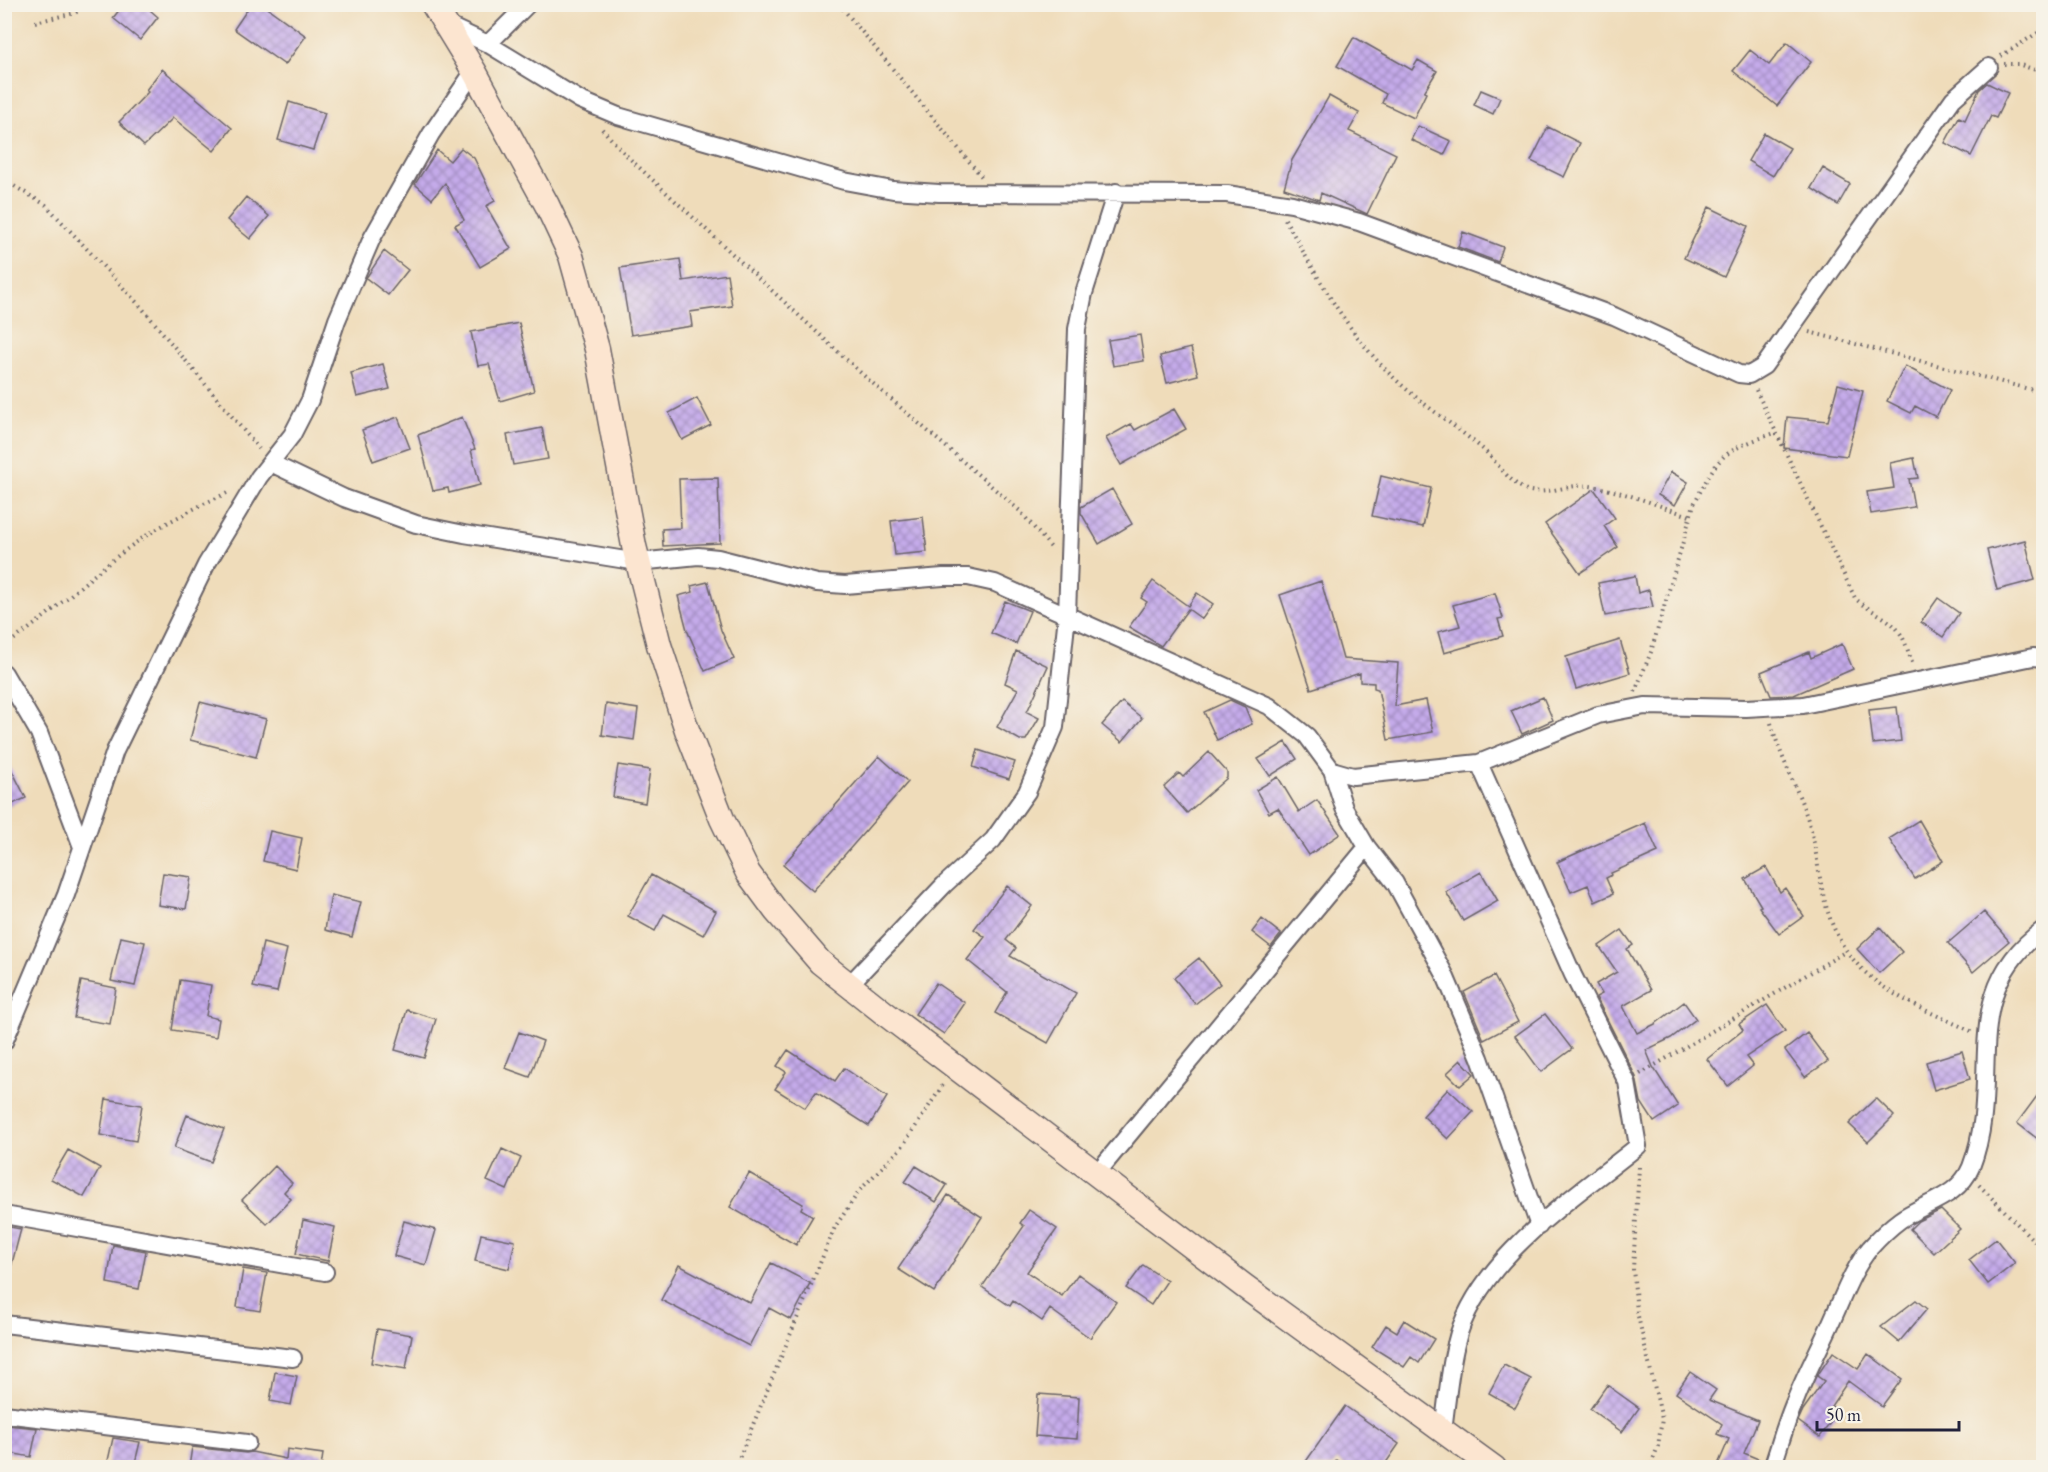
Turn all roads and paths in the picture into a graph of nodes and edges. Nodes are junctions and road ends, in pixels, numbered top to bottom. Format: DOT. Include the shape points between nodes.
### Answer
graph roads {
  1 [pos="89,4"];
  2 [pos="528,4"];
  3 [pos="839,4"];
  4 [pos="438,14"];
  5 [pos="35,22"];
  6 [pos="2043,29"];
  7 [pos="488,44"];
  8 [pos="1989,67"];
  9 [pos="474,71"];
  10 [pos="2043,73"];
  11 [pos="580,100"];
  12 [pos="4,180"];
  13 [pos="994,191"];
  14 [pos="1116,192"];
  15 [pos="1276,201"];
  16 [pos="1792,327"];
  17 [pos="1749,375"];
  18 [pos="2043,393"];
  19 [pos="1775,433"];
  20 [pos="271,463"];
  21 [pos="259,477"];
  22 [pos="1690,516"];
  23 [pos="638,562"];
  24 [pos="1069,568"];
  25 [pos="1067,615"];
  26 [pos="4,646"];
  27 [pos="2043,658"];
  28 [pos="4,673"];
  29 [pos="1919,679"];
  30 [pos="1628,708"];
  31 [pos="1767,708"];
  32 [pos="1479,762"];
  33 [pos="1332,770"];
  34 [pos="82,847"];
  35 [pos="1367,848"];
  36 [pos="2043,929"];
  37 [pos="1845,952"];
  38 [pos="849,985"];
  39 [pos="1987,1039"];
  40 [pos="4,1042"];
  41 [pos="956,1066"];
  42 [pos="1627,1082"];
  43 [pos="1638,1146"];
  44 [pos="1097,1173"];
  45 [pos="1967,1174"];
  46 [pos="4,1215"];
  47 [pos="1539,1226"];
  48 [pos="2043,1251"];
  49 [pos="325,1272"];
  50 [pos="4,1324"];
  51 [pos="293,1358"];
  52 [pos="4,1414"];
  53 [pos="1443,1430"];
  54 [pos="248,1443"];
  55 [pos="735,1467"];
  56 [pos="1494,1467"];
  57 [pos="1650,1467"];
  58 [pos="1772,1467"];
  1 -- 5 [label="path" via="75,13"];
  2 -- 7 [label="street"];
  3 -- 13 [label="path"];
  4 -- 7 [label="street"];
  4 -- 9 [label="street"];
  6 -- 8 [label="path"];
  7 -- 11 [label="street"];
  8 -- 10 [label="path" via="2018,64"];
  8 -- 16 [label="street" via="1953,99"];
  9 -- 20 [label="street" via="431,134 372,238 336,320 309,400 292,435"];
  9 -- 23 [label="street" via="571,256 597,349"];
  11 -- 13 [label="street" via="618,116 844,181 893,190"];
  11 -- 24 [label="path" via="629,158 861,374 1020,511"];
  12 -- 20 [label="path" via="46,205 142,308"];
  13 -- 14 [label="street"];
  14 -- 15 [label="street" via="1227,194"];
  14 -- 24 [label="street" via="1084,293 1077,329"];
  15 -- 17 [label="street" via="1381,230 1614,316 1739,374"];
  15 -- 22 [label="path" via="1326,293 1371,353 1386,370 1486,452 1517,484 1540,491 1596,487"];
  16 -- 17 [label="street" via="1764,366"];
  16 -- 18 [label="path"];
  17 -- 19 [label="path"];
  19 -- 22 [label="path" via="1726,452 1705,482"];
  19 -- 29 [label="path" via="1855,598 1900,633"];
  20 -- 21 [label="street"];
  20 -- 23 [label="street" via="344,498 416,524"];
  21 -- 26 [label="path" via="143,538"];
  21 -- 34 [label="street" via="206,566 115,751"];
  22 -- 30 [label="path" via="1651,652"];
  23 -- 25 [label="street" via="718,558 817,584 968,577 995,583"];
  23 -- 38 [label="street" via="659,645 687,730 748,873 820,962"];
  24 -- 25 [label="street"];
  25 -- 33 [label="street" via="1269,706 1307,736"];
  25 -- 38 [label="street" via="1055,727 1027,792 993,840 944,885"];
  27 -- 29 [label="street"];
  28 -- 34 [label="street" via="39,733"];
  29 -- 31 [label="street" via="1803,705"];
  30 -- 31 [label="street"];
  30 -- 32 [label="street" via="1598,715"];
  31 -- 37 [label="path" via="1810,828 1833,929"];
  32 -- 33 [label="street" via="1353,776"];
  32 -- 42 [label="street" via="1574,975"];
  33 -- 35 [label="street" via="1344,808"];
  34 -- 40 [label="street"];
  35 -- 44 [label="street"];
  35 -- 47 [label="street" via="1395,883 1444,973 1480,1058"];
  36 -- 39 [label="street" via="2022,945 2004,970 1988,1013"];
  37 -- 39 [label="path" via="1858,968 1893,995"];
  37 -- 42 [label="path"];
  38 -- 41 [label="street"];
  39 -- 45 [label="street" via="1983,1128"];
  41 -- 44 [label="street"];
  41 -- 55 [label="path" via="902,1147 861,1190 835,1227"];
  42 -- 43 [label="street"];
  43 -- 47 [label="street"];
  43 -- 57 [label="path" via="1633,1269 1637,1312 1662,1419"];
  44 -- 53 [label="street" via="1244,1286"];
  45 -- 48 [label="path"];
  45 -- 58 [label="street" via="1946,1196 1901,1219 1868,1250 1795,1400"];
  46 -- 49 [label="street"];
  47 -- 53 [label="street" via="1503,1258 1469,1308 1456,1343"];
  50 -- 51 [label="street"];
  52 -- 54 [label="street"];
  53 -- 56 [label="street"];
}
